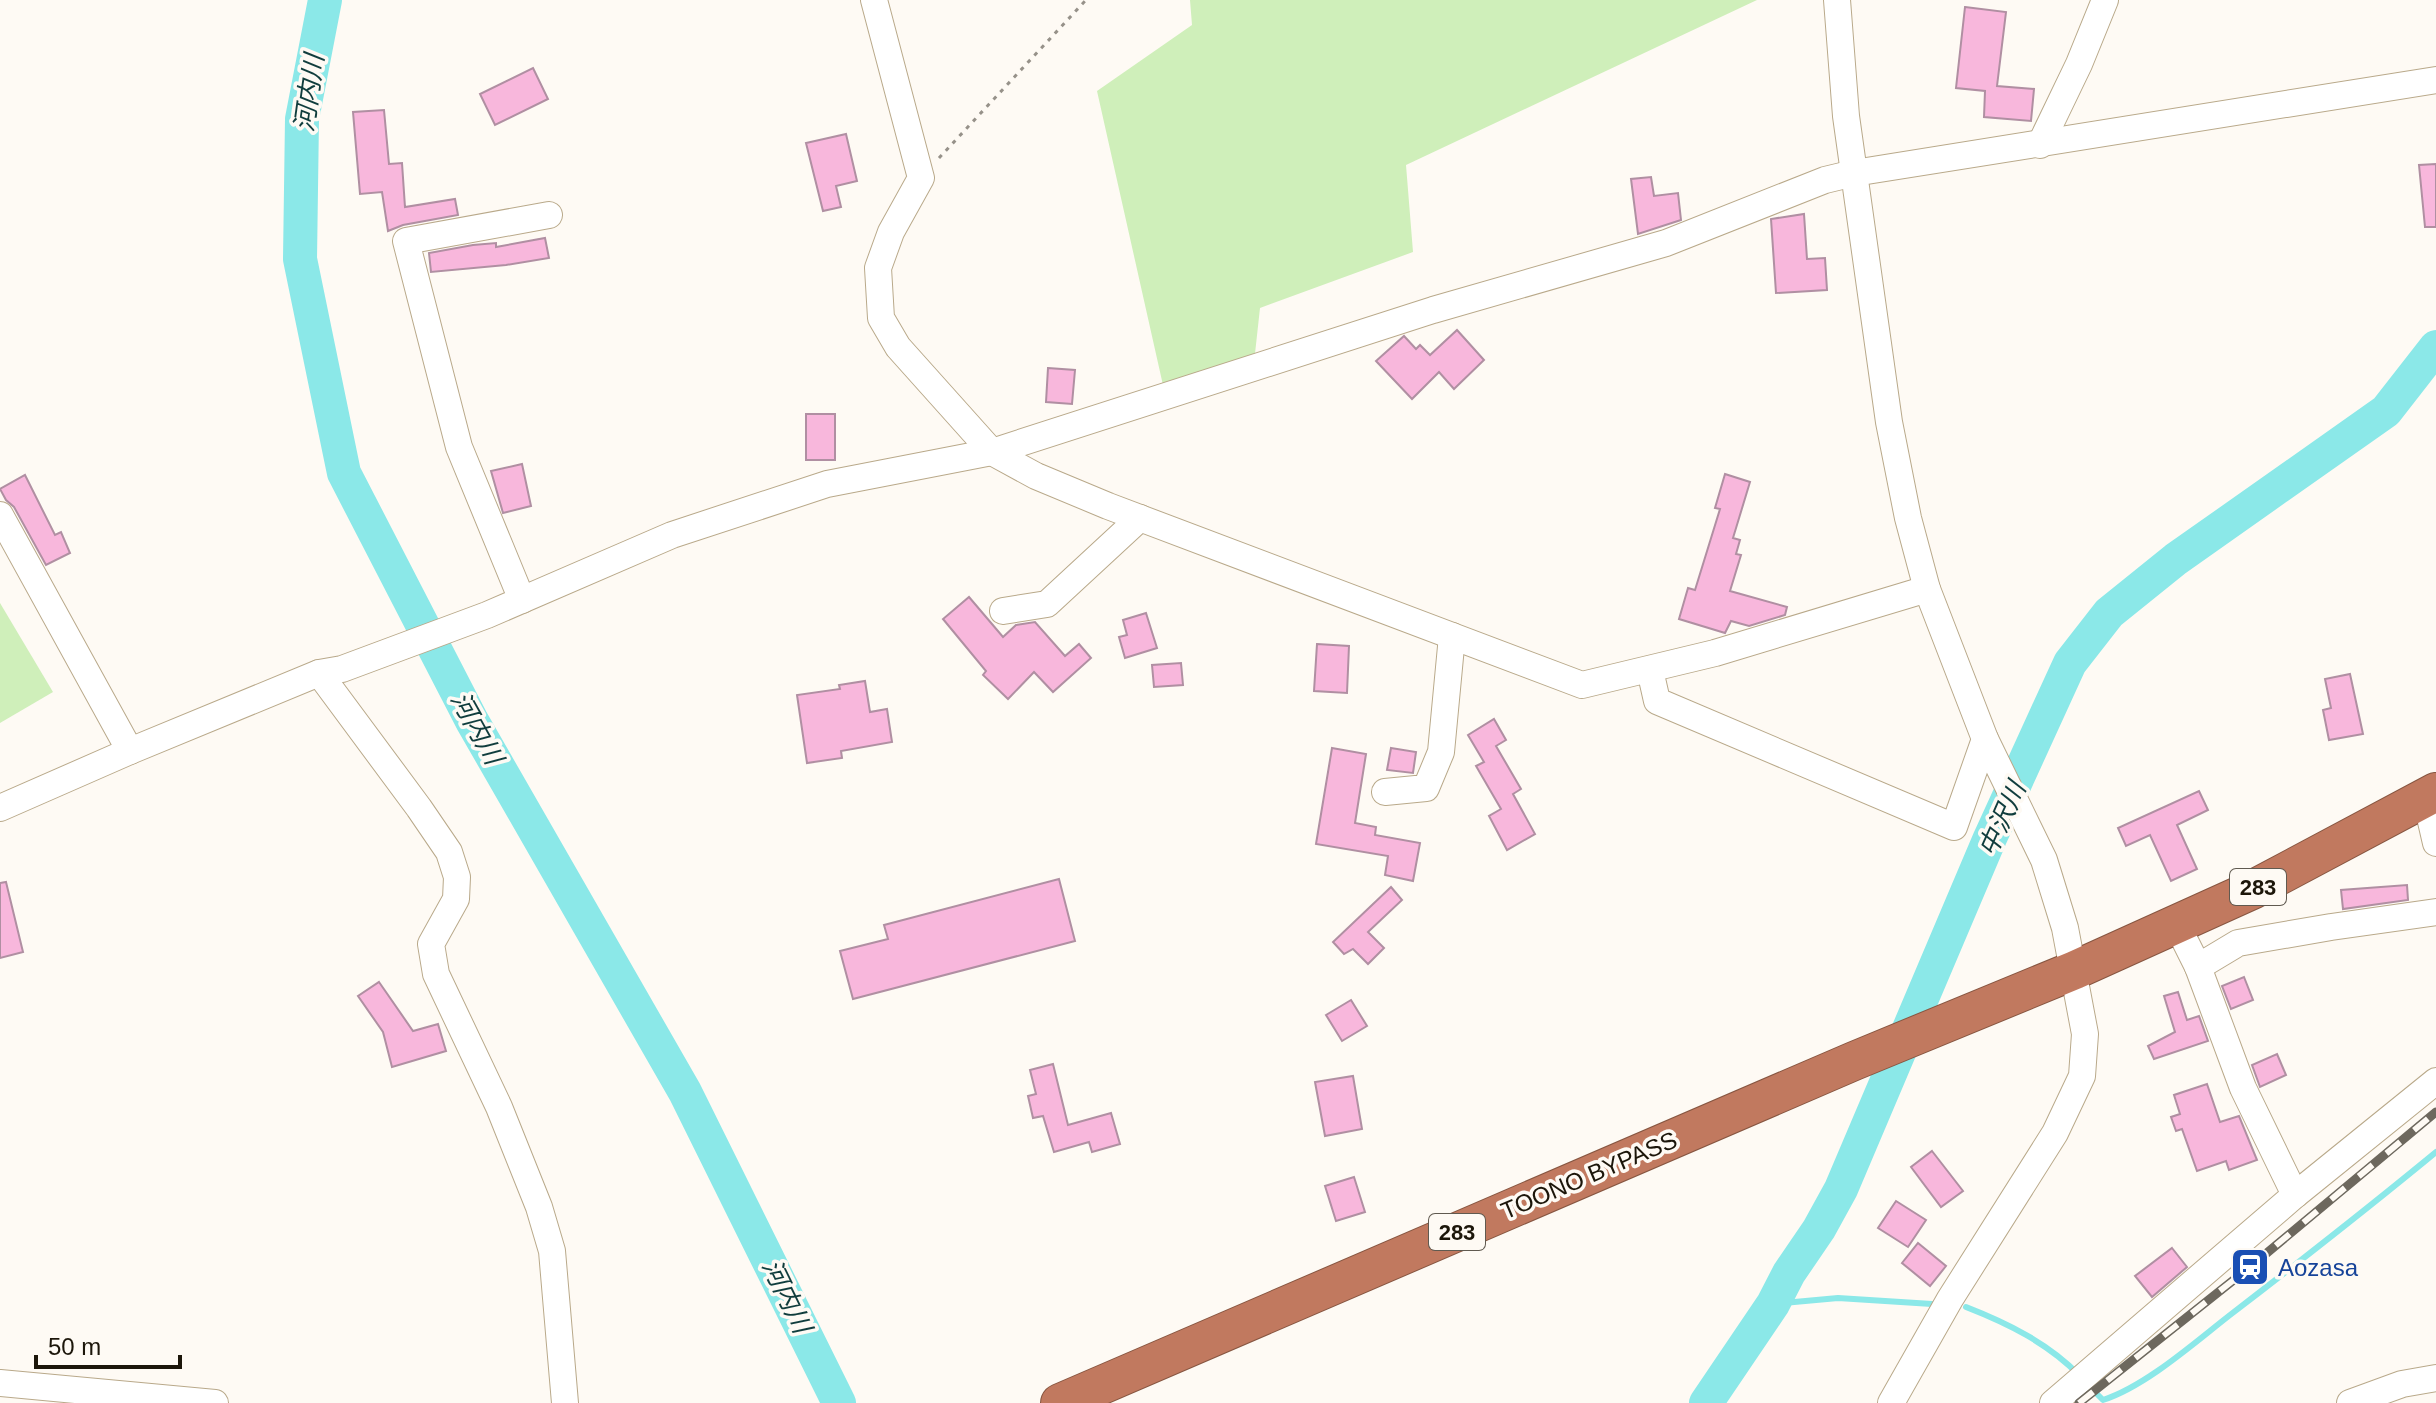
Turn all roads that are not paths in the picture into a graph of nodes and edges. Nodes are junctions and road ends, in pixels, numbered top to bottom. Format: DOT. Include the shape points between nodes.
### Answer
graph roads {
  1 [pos="874,0"];
  2 [pos="1837,0"];
  3 [pos="2105,0"];
  4 [pos="2436,80"];
  5 [pos="2040,145"];
  6 [pos="1854,173"];
  7 [pos="549,215"];
  8 [pos="992,452"];
  9 [pos="0,515"];
  10 [pos="1140,518"];
  11 [pos="1927,589"];
  12 [pos="522,600"];
  13 [pos="1003,611"];
  14 [pos="1452,636"];
  15 [pos="1650,670"];
  16 [pos="331,671"];
  17 [pos="1985,739"];
  18 [pos="130,751"];
  19 [pos="1385,792"];
  20 [pos="0,808"];
  21 [pos="2434,816"];
  22 [pos="2436,912"];
  23 [pos="2192,954"];
  24 [pos="2076,979"];
  25 [pos="2436,1081"];
  26 [pos="2295,1195"];
  27 [pos="2436,1378"];
  28 [pos="0,1383"];
  29 [pos="1093,1400"];
  30 [pos="215,1403"];
  31 [pos="565,1403"];
  32 [pos="1891,1403"];
  33 [pos="2053,1403"];
  34 [pos="2350,1403"];
  1 -- 8 [label="street" via="921,178 878,268 881,318 898,347"];
  2 -- 6 [label="street"];
  3 -- 5 [label="street"];
  4 -- 5 [label="street"];
  5 -- 6 [label="street"];
  6 -- 8 [label="street" via="1666,243 1433,310"];
  6 -- 11 [label="street" via="1889,422"];
  7 -- 12 [label="street" via="406,241 459,447"];
  8 -- 10 [label="street"];
  8 -- 12 [label="street" via="827,484 672,535"];
  9 -- 18 [label="street"];
  10 -- 13 [label="street" via="1047,604"];
  10 -- 14 [label="street"];
  11 -- 15 [label="street"];
  11 -- 17 [label="street"];
  12 -- 16 [label="street"];
  14 -- 15 [label="street" via="1582,685"];
  14 -- 19 [label="street" via="1441,752 1426,788"];
  15 -- 17 [label="street" via="1657,701 1954,827"];
  16 -- 18 [label="street"];
  16 -- 31 [label="street" via="449,852 457,877 456,899 431,944 436,974 539,1207 552,1251"];
  17 -- 24 [label="street" via="2044,860"];
  18 -- 20 [label="street"];
  21 -- 23 [label="highway, 283"];
  21 -- 24 [label="highway, 283" via="2252,890"];
  22 -- 23 [label="street"];
  23 -- 24 [label="highway, 283"];
  23 -- 26 [label="street" via="2243,1088"];
  24 -- 29 [label="highway, TOONO BYPASS / 283"];
  24 -- 32 [label="street" via="2085,1056 2075,1093"];
  25 -- 26 [label="street"];
  26 -- 33 [label="street"];
  27 -- 34 [label="street"];
  28 -- 30 [label="street"];
}
